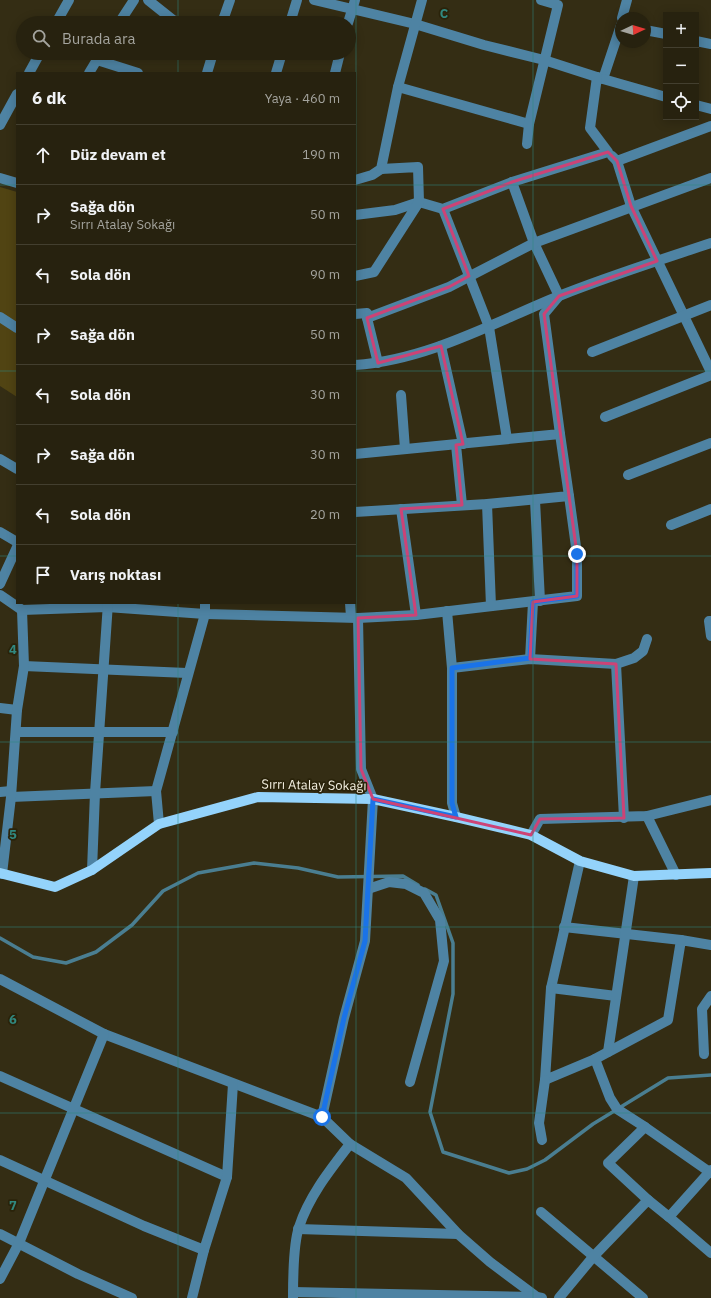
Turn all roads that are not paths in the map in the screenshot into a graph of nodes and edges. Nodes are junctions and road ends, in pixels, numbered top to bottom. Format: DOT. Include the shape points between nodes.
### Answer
graph roads {
  1 [pos="69,0"];
  2 [pos="134,0"];
  3 [pos="148,0"];
  4 [pos="230,0"];
  5 [pos="297,0"];
  6 [pos="314,0"];
  7 [pos="422,0"];
  8 [pos="541,0"];
  9 [pos="627,0"];
  10 [pos="558,2"];
  11 [pos="353,5"];
  12 [pos="624,12"];
  13 [pos="60,16"];
  14 [pos="124,16"];
  15 [pos="168,16"];
  16 [pos="224,16"];
  17 [pos="292,16"];
  18 [pos="350,16"];
  19 [pos="415,24"];
  20 [pos="651,31"];
  21 [pos="663,33"];
  22 [pos="615,38"];
  23 [pos="699,42"];
  24 [pos="711,44"];
  25 [pos="36,60"];
  26 [pos="97,60"];
  27 [pos="108,60"];
  28 [pos="211,60"];
  29 [pos="280,60"];
  30 [pos="338,60"];
  31 [pos="544,60"];
  32 [pos="29,72"];
  33 [pos="90,72"];
  34 [pos="136,72"];
  35 [pos="208,72"];
  36 [pos="276,72"];
  37 [pos="335,72"];
  38 [pos="600,78"];
  39 [pos="398,87"];
  40 [pos="16,96"];
  41 [pos="663,96"];
  42 [pos="699,106"];
  43 [pos="711,109"];
  44 [pos="529,124"];
  45 [pos="0,125"];
  46 [pos="711,126"];
  47 [pos="527,144"];
  48 [pos="608,152"];
  49 [pos="617,161"];
  50 [pos="381,169"];
  51 [pos="0,178"];
  52 [pos="711,178"];
  53 [pos="356,180"];
  54 [pos="512,182"];
  55 [pos="16,183"];
  56 [pos="419,202"];
  57 [pos="631,206"];
  58 [pos="443,209"];
  59 [pos="356,215"];
  60 [pos="534,243"];
  61 [pos="711,243"];
  62 [pos="657,261"];
  63 [pos="356,276"];
  64 [pos="469,276"];
  65 [pos="559,296"];
  66 [pos="711,305"];
  67 [pos="356,314"];
  68 [pos="682,315"];
  69 [pos="0,317"];
  70 [pos="367,318"];
  71 [pos="16,327"];
  72 [pos="489,327"];
  73 [pos="441,346"];
  74 [pos="592,352"];
  75 [pos="378,363"];
  76 [pos="356,365"];
  77 [pos="711,374"];
  78 [pos="401,394"];
  79 [pos="605,416"];
  80 [pos="560,434"];
  81 [pos="507,439"];
  82 [pos="711,443"];
  83 [pos="459,444"];
  84 [pos="405,449"];
  85 [pos="356,454"];
  86 [pos="0,459"];
  87 [pos="16,468"];
  88 [pos="628,475"];
  89 [pos="569,496"];
  90 [pos="535,500"];
  91 [pos="487,504"];
  92 [pos="462,506"];
  93 [pos="401,509"];
  94 [pos="711,509"];
  95 [pos="356,512"];
  96 [pos="672,525"];
  97 [pos="0,532"];
  98 [pos="16,541"];
  99 [pos="16,549"];
  100 [pos="0,584"];
  101 [pos="0,595"];
  102 [pos="536,601"];
  103 [pos="205,604"];
  104 [pos="350,604"];
  105 [pos="107,605"];
  106 [pos="491,606"];
  107 [pos="22,610"];
  108 [pos="447,611"];
  109 [pos="205,614"];
  110 [pos="416,615"];
  111 [pos="354,618"];
  112 [pos="711,621"];
  113 [pos="711,636"];
  114 [pos="647,639"];
  115 [pos="530,658"];
  116 [pos="616,664"];
  117 [pos="24,666"];
  118 [pos="104,668"];
  119 [pos="452,668"];
  120 [pos="187,673"];
  121 [pos="0,708"];
  122 [pos="17,710"];
  123 [pos="16,732"];
  124 [pos="173,732"];
  125 [pos="100,733"];
  126 [pos="156,791"];
  127 [pos="0,792"];
  128 [pos="95,793"];
  129 [pos="11,794"];
  130 [pos="373,799"];
  131 [pos="711,800"];
  132 [pos="647,816"];
  133 [pos="456,817"];
  134 [pos="624,818"];
  135 [pos="159,824"];
  136 [pos="531,836"];
  137 [pos="580,860"];
  138 [pos="92,870"];
  139 [pos="1,873"];
  140 [pos="711,873"];
  141 [pos="676,875"];
  142 [pos="634,876"];
  143 [pos="368,889"];
  144 [pos="564,927"];
  145 [pos="626,935"];
  146 [pos="681,940"];
  147 [pos="711,945"];
  148 [pos="0,979"];
  149 [pos="551,988"];
  150 [pos="616,996"];
  151 [pos="711,996"];
  152 [pos="104,1034"];
  153 [pos="608,1052"];
  154 [pos="704,1054"];
  155 [pos="595,1059"];
  156 [pos="0,1076"];
  157 [pos="545,1080"];
  158 [pos="410,1082"];
  159 [pos="233,1084"];
  160 [pos="74,1109"];
  161 [pos="322,1117"];
  162 [pos="645,1127"];
  163 [pos="542,1140"];
  164 [pos="350,1144"];
  165 [pos="0,1160"];
  166 [pos="710,1172"];
  167 [pos="227,1177"];
  168 [pos="44,1181"];
  169 [pos="648,1200"];
  170 [pos="541,1212"];
  171 [pos="669,1217"];
  172 [pos="298,1229"];
  173 [pos="0,1234"];
  174 [pos="458,1234"];
  175 [pos="19,1243"];
  176 [pos="204,1250"];
  177 [pos="711,1253"];
  178 [pos="593,1257"];
  179 [pos="0,1279"];
  180 [pos="293,1295"];
  181 [pos="385,1296"];
  182 [pos="539,1297"];
  183 [pos="132,1298"];
  184 [pos="192,1298"];
  185 [pos="559,1298"];
  186 [pos="643,1298"];
  1 -- 13 [label="street"];
  2 -- 14 [label="street"];
  3 -- 15 [label="street"];
  4 -- 16 [label="street"];
  5 -- 17 [label="street"];
  6 -- 11 [label="street"];
  7 -- 19 [label="street"];
  8 -- 10 [label="street"];
  9 -- 12 [label="street"];
  10 -- 31 [label="street"];
  11 -- 18 [label="street"];
  11 -- 19 [label="street"];
  19 -- 31 [label="street"];
  19 -- 39 [label="street"];
  20 -- 21 [label="street"];
  22 -- 38 [label="street"];
  23 -- 24 [label="street"];
  25 -- 32 [label="street"];
  26 -- 33 [label="street"];
  27 -- 34 [label="street"];
  28 -- 35 [label="street"];
  29 -- 36 [label="street"];
  30 -- 37 [label="street"];
  31 -- 38 [label="street"];
  31 -- 44 [label="street"];
  38 -- 41 [label="street"];
  38 -- 48 [label="street" via="590,128"];
  39 -- 44 [label="street"];
  39 -- 50 [label="street"];
  40 -- 45 [label="street"];
  42 -- 43 [label="street"];
  44 -- 47 [label="street"];
  46 -- 49 [label="street"];
  48 -- 49 [label="street"];
  48 -- 54 [label="street"];
  49 -- 57 [label="street"];
  50 -- 53 [label="street"];
  50 -- 56 [label="street" via="418,167"];
  51 -- 55 [label="street"];
  52 -- 57 [label="street"];
  54 -- 58 [label="street"];
  54 -- 60 [label="street"];
  56 -- 58 [label="street"];
  56 -- 59 [label="street" via="395,210"];
  56 -- 63 [label="street" via="374,272"];
  57 -- 60 [label="street"];
  57 -- 62 [label="street"];
  58 -- 64 [label="street"];
  60 -- 64 [label="street"];
  60 -- 65 [label="street"];
  61 -- 62 [label="street"];
  62 -- 65 [label="street"];
  62 -- 68 [label="street"];
  64 -- 70 [label="street" via="449,287"];
  64 -- 72 [label="street"];
  65 -- 72 [label="street"];
  65 -- 80 [label="street" via="544,314"];
  66 -- 68 [label="street"];
  67 -- 70 [label="street" via="367,313"];
  68 -- 74 [label="street"];
  68 -- 77 [label="street"];
  69 -- 71 [label="street"];
  70 -- 75 [label="street"];
  72 -- 73 [label="street"];
  72 -- 81 [label="street"];
  73 -- 75 [label="street"];
  73 -- 83 [label="street"];
  75 -- 76 [label="street"];
  77 -- 79 [label="street"];
  78 -- 84 [label="street"];
  80 -- 81 [label="street"];
  80 -- 89 [label="street"];
  81 -- 83 [label="street"];
  82 -- 88 [label="street"];
  83 -- 84 [label="street"];
  83 -- 92 [label="street"];
  84 -- 85 [label="street"];
  86 -- 87 [label="street"];
  89 -- 90 [label="street"];
  89 -- 102 [label="street" via="577,554 577,596"];
  90 -- 91 [label="street"];
  90 -- 102 [label="street"];
  91 -- 92 [label="street"];
  91 -- 106 [label="street"];
  92 -- 93 [label="street"];
  93 -- 95 [label="street"];
  93 -- 110 [label="street"];
  94 -- 96 [label="street"];
  97 -- 98 [label="street"];
  99 -- 100 [label="street"];
  101 -- 107 [label="street"];
  102 -- 106 [label="street"];
  102 -- 115 [label="street"];
  103 -- 109 [label="street"];
  104 -- 111 [label="street"];
  105 -- 107 [label="street"];
  105 -- 109 [label="street"];
  105 -- 118 [label="street"];
  106 -- 108 [label="street"];
  107 -- 117 [label="street"];
  108 -- 110 [label="street"];
  108 -- 119 [label="street"];
  109 -- 111 [label="street"];
  109 -- 120 [label="street"];
  110 -- 111 [label="street"];
  111 -- 130 [label="street" via="361,769"];
  112 -- 113 [label="street"];
  114 -- 116 [label="street" via="643,651 634,658"];
  115 -- 116 [label="street"];
  115 -- 119 [label="street"];
  116 -- 134 [label="street"];
  117 -- 118 [label="street"];
  117 -- 122 [label="street"];
  118 -- 120 [label="street"];
  118 -- 125 [label="street"];
  119 -- 133 [label="street" via="452,803"];
  120 -- 124 [label="street"];
  121 -- 122 [label="street"];
  122 -- 123 [label="street"];
  123 -- 125 [label="street"];
  123 -- 129 [label="street"];
  124 -- 125 [label="street"];
  124 -- 126 [label="street"];
  125 -- 128 [label="street"];
  126 -- 128 [label="street"];
  126 -- 135 [label="street"];
  127 -- 129 [label="street"];
  128 -- 129 [label="street"];
  128 -- 138 [label="street"];
  129 -- 139 [label="street"];
  130 -- 133 [label="main road, Sırrı Atalay Sokağı"];
  130 -- 135 [label="main road, Sırrı Atalay Sokağı" via="258,797"];
  130 -- 143 [label="street"];
  131 -- 132 [label="street"];
  132 -- 134 [label="street"];
  132 -- 141 [label="street"];
  133 -- 136 [label="main road, Sırrı Atalay Sokağı"];
  134 -- 136 [label="street" via="540,819"];
  135 -- 138 [label="main road, Sırrı Atalay Sokağı"];
  136 -- 137 [label="main road, Sırrı Atalay Sokağı"];
  137 -- 142 [label="main road, Sırrı Atalay Sokağı"];
  137 -- 144 [label="street"];
  138 -- 139 [label="main road, Sırrı Atalay Sokağı" via="55,887"];
  140 -- 141 [label="main road, Sırrı Atalay Sokağı"];
  141 -- 142 [label="main road, Sırrı Atalay Sokağı"];
  142 -- 145 [label="street"];
  143 -- 158 [label="street" via="389,882 406,884 424,893 440,920 444,961"];
  143 -- 161 [label="street" via="365,941 344,1018"];
  144 -- 145 [label="street"];
  144 -- 149 [label="street"];
  145 -- 146 [label="street"];
  145 -- 150 [label="street"];
  146 -- 147 [label="street"];
  146 -- 153 [label="street" via="668,1020"];
  148 -- 152 [label="street"];
  149 -- 150 [label="street"];
  149 -- 157 [label="street"];
  150 -- 153 [label="street"];
  151 -- 154 [label="street" via="702,1009"];
  152 -- 159 [label="street"];
  152 -- 160 [label="street"];
  153 -- 155 [label="street"];
  155 -- 157 [label="street"];
  155 -- 162 [label="street" via="610,1098 618,1109"];
  156 -- 160 [label="street"];
  157 -- 163 [label="street" via="539,1123"];
  159 -- 161 [label="street"];
  159 -- 167 [label="street"];
  160 -- 167 [label="street"];
  160 -- 168 [label="street"];
  161 -- 164 [label="street"];
  162 -- 166 [label="street"];
  162 -- 169 [label="street" via="608,1163"];
  164 -- 172 [label="street" via="318,1186"];
  164 -- 174 [label="street" via="406,1178"];
  165 -- 168 [label="street"];
  166 -- 171 [label="street"];
  167 -- 176 [label="street"];
  168 -- 175 [label="street"];
  168 -- 176 [label="street"];
  169 -- 171 [label="street"];
  169 -- 178 [label="street"];
  170 -- 178 [label="street"];
  171 -- 177 [label="street"];
  172 -- 174 [label="street"];
  172 -- 180 [label="street"];
  173 -- 175 [label="street"];
  174 -- 182 [label="street" via="490,1262"];
  175 -- 179 [label="street"];
  175 -- 183 [label="street" via="78,1274"];
  176 -- 184 [label="street"];
  178 -- 185 [label="street"];
  178 -- 186 [label="street"];
  180 -- 181 [label="street"];
  181 -- 182 [label="street"];
}
